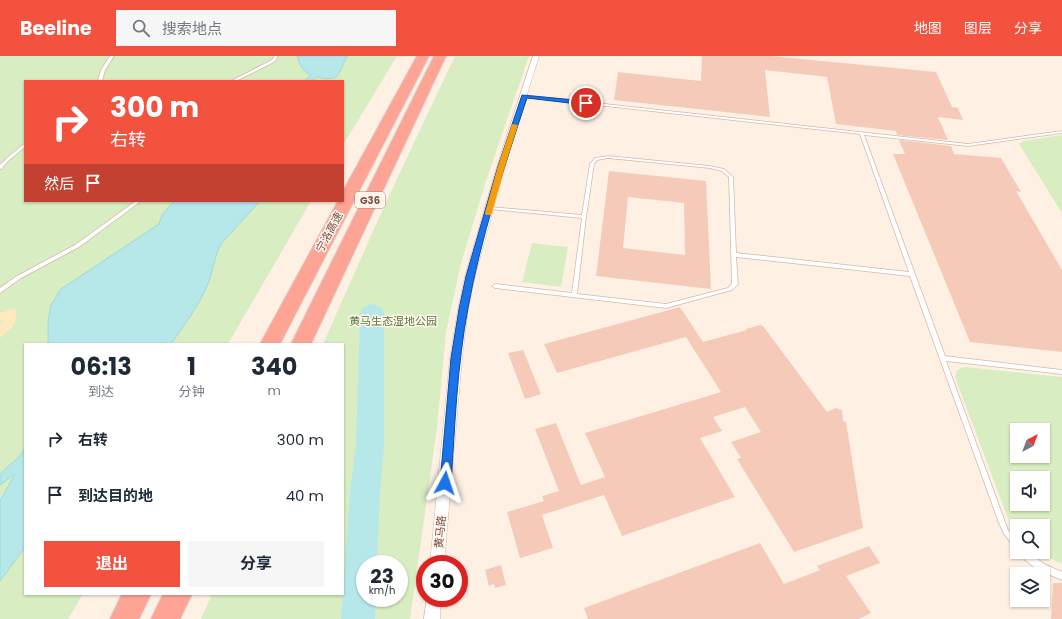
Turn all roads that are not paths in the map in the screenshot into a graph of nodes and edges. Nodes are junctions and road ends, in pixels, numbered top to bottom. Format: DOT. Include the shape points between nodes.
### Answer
graph roads {
  1 [pos="112,56"];
  2 [pos="276,56"];
  3 [pos="423,56"];
  4 [pos="440,56"];
  5 [pos="536,56"];
  6 [pos="100,80"];
  7 [pos="235,80"];
  8 [pos="524,96"];
  9 [pos="1062,132"];
  10 [pos="862,134"];
  11 [pos="24,146"];
  12 [pos="0,168"];
  13 [pos="138,202"];
  14 [pos="490,208"];
  15 [pos="584,217"];
  16 [pos="735,255"];
  17 [pos="912,274"];
  18 [pos="495,286"];
  19 [pos="0,291"];
  20 [pos="574,296"];
  21 [pos="271,343"];
  22 [pos="301,343"];
  23 [pos="943,358"];
  24 [pos="1062,372"];
  25 [pos="1010,537"];
  26 [pos="438,555"];
  27 [pos="1031,559"];
  28 [pos="1062,576"];
  29 [pos="136,595"];
  30 [pos="177,595"];
  31 [pos="433,607"];
  32 [pos="124,619"];
  33 [pos="165,619"];
  34 [pos="432,619"];
  1 -- 6 [label="lane" via="105,65"];
  2 -- 7 [label="lane" via="269,64"];
  3 -- 21 [label="highway, 宁洛高速 / G36"];
  4 -- 22 [label="highway, 宁洛高速 / G36"];
  5 -- 8 [label="street, 黄马路"];
  8 -- 10 [label="lane"];
  8 -- 14 [label="street, 黄马路"];
  9 -- 10 [label="lane" via="968,145"];
  10 -- 17 [label="lane"];
  11 -- 12 [label="lane"];
  13 -- 19 [label="lane" via="77,246 19,276"];
  14 -- 15 [label="lane"];
  14 -- 26 [label="street, 黄马路" via="470,276 456,358"];
  15 -- 16 [label="lane" via="592,164 600,158 715,167 731,177"];
  15 -- 20 [label="lane"];
  16 -- 17 [label="lane"];
  16 -- 20 [label="lane" via="736,282 733,287 666,306"];
  17 -- 23 [label="lane"];
  18 -- 20 [label="lane"];
  23 -- 24 [label="lane"];
  23 -- 25 [label="lane" via="1002,523"];
  27 -- 28 [label="lane"];
  29 -- 32 [label="highway"];
  30 -- 33 [label="highway"];
  31 -- 34 [label="street"];
}
